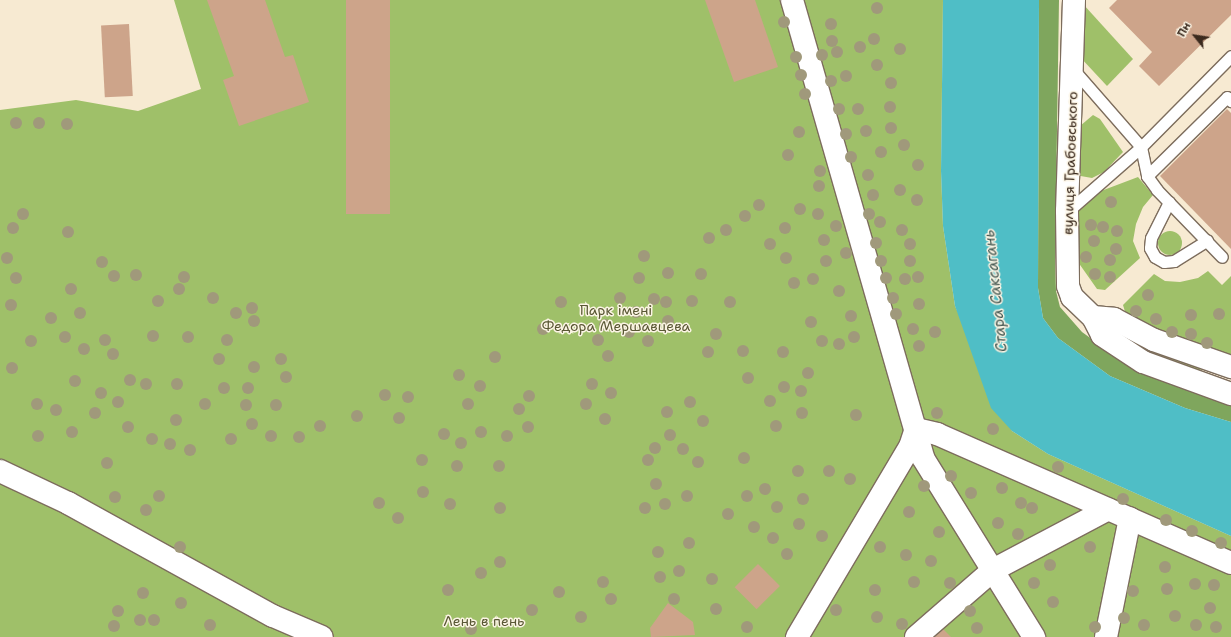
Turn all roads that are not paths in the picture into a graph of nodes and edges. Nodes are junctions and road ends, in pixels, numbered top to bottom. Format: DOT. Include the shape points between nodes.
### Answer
graph roads {
  1 [pos="792,0"];
  2 [pos="1074,0"];
  3 [pos="1231,56"];
  4 [pos="1072,69"];
  5 [pos="1231,101"];
  6 [pos="1141,147"];
  7 [pos="1147,176"];
  8 [pos="1169,202"];
  9 [pos="1067,211"];
  10 [pos="1206,240"];
  11 [pos="1222,256"];
  12 [pos="1093,317"];
  13 [pos="1222,364"];
  14 [pos="1204,384"];
  15 [pos="1231,394"];
  16 [pos="916,429"];
  17 [pos="0,471"];
  18 [pos="1108,509"];
  19 [pos="1130,518"];
  20 [pos="1231,563"];
  21 [pos="993,570"];
  22 [pos="322,637"];
  23 [pos="797,637"];
  24 [pos="916,637"];
  25 [pos="1034,637"];
  26 [pos="1106,637"];
  1 -- 16 [label="street"];
  2 -- 4 [label="street, вулиця Грабовського"];
  3 -- 6 [label="lane"];
  4 -- 6 [label="lane"];
  4 -- 9 [label="street, вулиця Грабовського"];
  5 -- 7 [label="lane" via="1227,97"];
  6 -- 7 [label="lane"];
  6 -- 9 [label="lane"];
  7 -- 8 [label="lane"];
  8 -- 10 [label="lane"];
  8 -- 10 [label="lane" via="1151,238 1150,248 1155,257 1164,262 1174,261"];
  9 -- 12 [label="street, вулиця Грабовського" via="1068,286 1080,307"];
  10 -- 11 [label="lane"];
  12 -- 13 [label="street" via="1114,319 1154,340"];
  12 -- 14 [label="street, вулиця Грабовського" via="1102,335 1143,362"];
  13 -- 14 [label="street"];
  14 -- 15 [label="street, вулиця Грабовського"];
  16 -- 18 [label="street" via="937,434"];
  16 -- 21 [label="street" via="923,458"];
  16 -- 23 [label="street" via="910,447"];
  17 -- 22 [label="street" via="57,497 273,616"];
  18 -- 19 [label="street"];
  18 -- 21 [label="street"];
  19 -- 20 [label="street"];
  19 -- 26 [label="street"];
  21 -- 24 [label="street"];
  21 -- 25 [label="street"];
}
